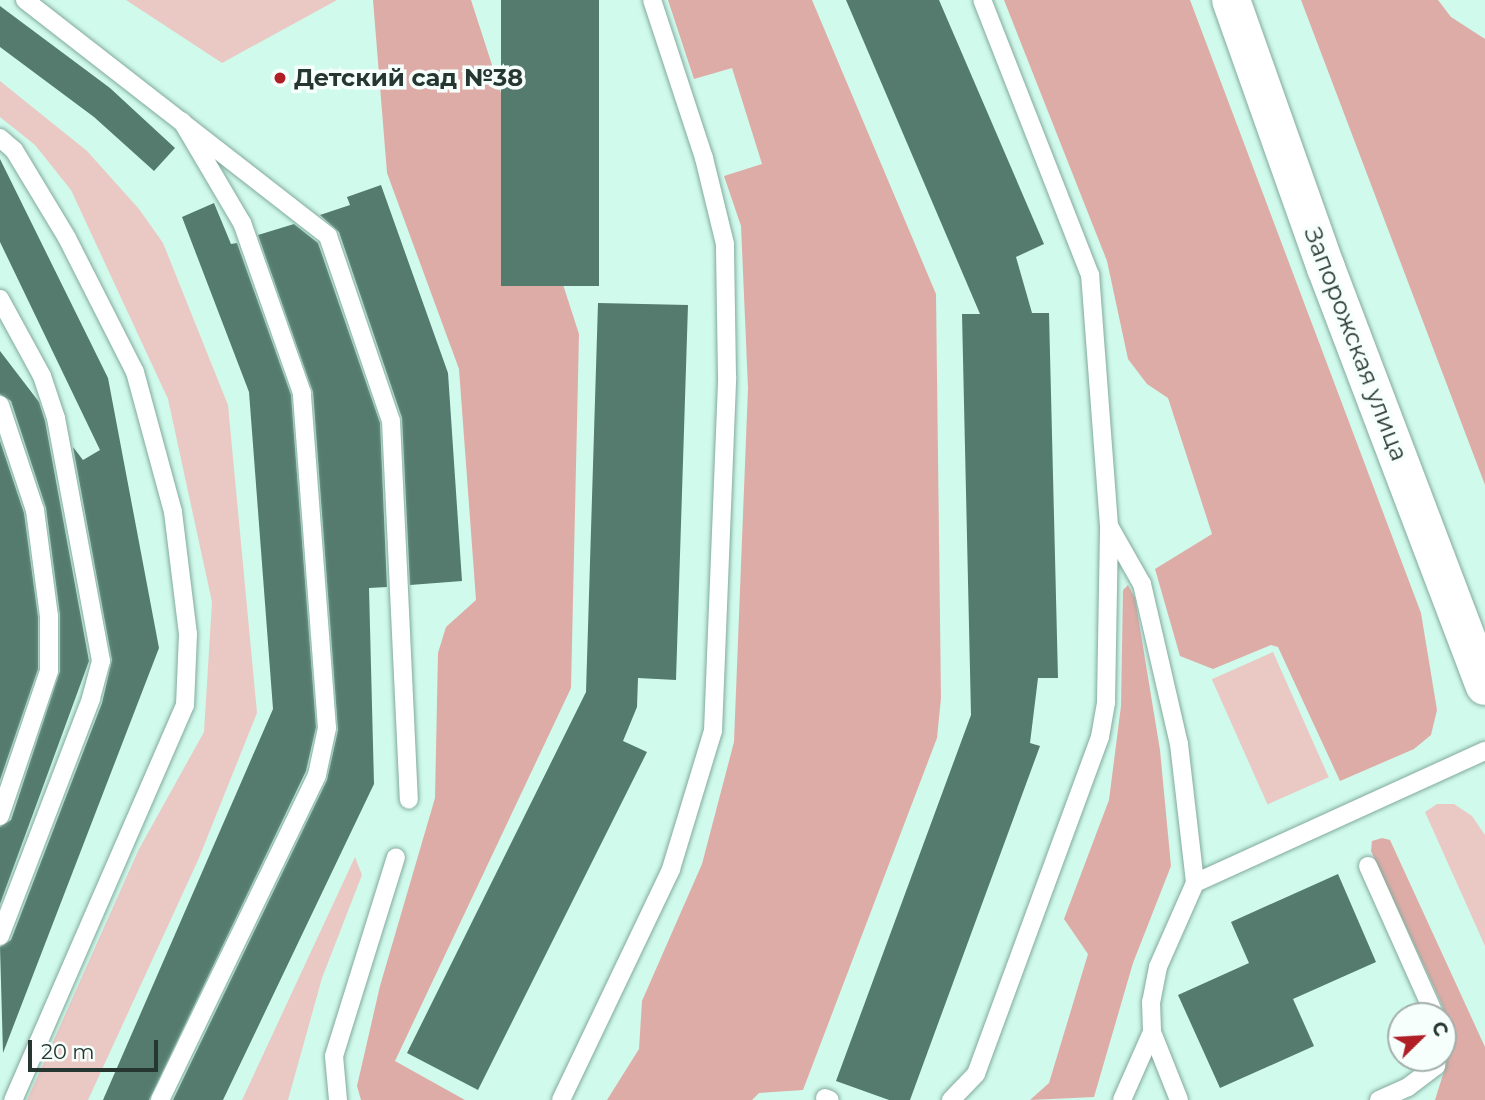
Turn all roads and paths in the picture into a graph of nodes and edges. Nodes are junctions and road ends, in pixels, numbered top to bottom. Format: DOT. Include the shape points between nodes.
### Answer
graph roads {
  1 [pos="25,0"];
  2 [pos="652,0"];
  3 [pos="982,0"];
  4 [pos="1231,0"];
  5 [pos="182,121"];
  6 [pos="0,138"];
  7 [pos="0,299"];
  8 [pos="0,405"];
  9 [pos="1109,526"];
  10 [pos="1485,687"];
  11 [pos="1485,751"];
  12 [pos="410,800"];
  13 [pos="0,816"];
  14 [pos="396,857"];
  15 [pos="1368,866"];
  16 [pos="1195,883"];
  17 [pos="0,936"];
  18 [pos="1429,1002"];
  19 [pos="1152,1032"];
  20 [pos="1428,1072"];
  21 [pos="13,1100"];
  22 [pos="160,1100"];
  23 [pos="338,1100"];
  24 [pos="561,1100"];
  25 [pos="951,1100"];
  26 [pos="1122,1100"];
  27 [pos="1179,1100"];
  28 [pos="1379,1100"];
  1 -- 5 [label="lane"];
  2 -- 24 [label="lane" via="714,191 725,244 727,376 713,731 671,869"];
  3 -- 9 [label="lane" via="1090,275"];
  4 -- 10 [label="main road, Запорожская улица" via="1326,268"];
  5 -- 12 [label="lane" via="328,236 387,408 403,597"];
  5 -- 22 [label="lane" via="242,223 302,393 327,728 317,775"];
  6 -- 21 [label="lane" via="14,150 66,238 135,372 173,512 188,634 185,705"];
  7 -- 17 [label="lane" via="42,376 56,418 101,661 91,699"];
  8 -- 13 [label="lane" via="35,510 49,616 49,671"];
  9 -- 16 [label="lane" via="1142,584 1180,744"];
  9 -- 25 [label="lane" via="1106,702 1100,737 976,1074"];
  11 -- 16 [label="lane"];
  14 -- 23 [label="lane" via="334,1056"];
  15 -- 18 [label="lane"];
  16 -- 19 [label="lane" via="1158,967 1151,1002"];
  19 -- 26 [label="lane"];
  19 -- 27 [label="lane"];
  20 -- 28 [label="lane"];
}
